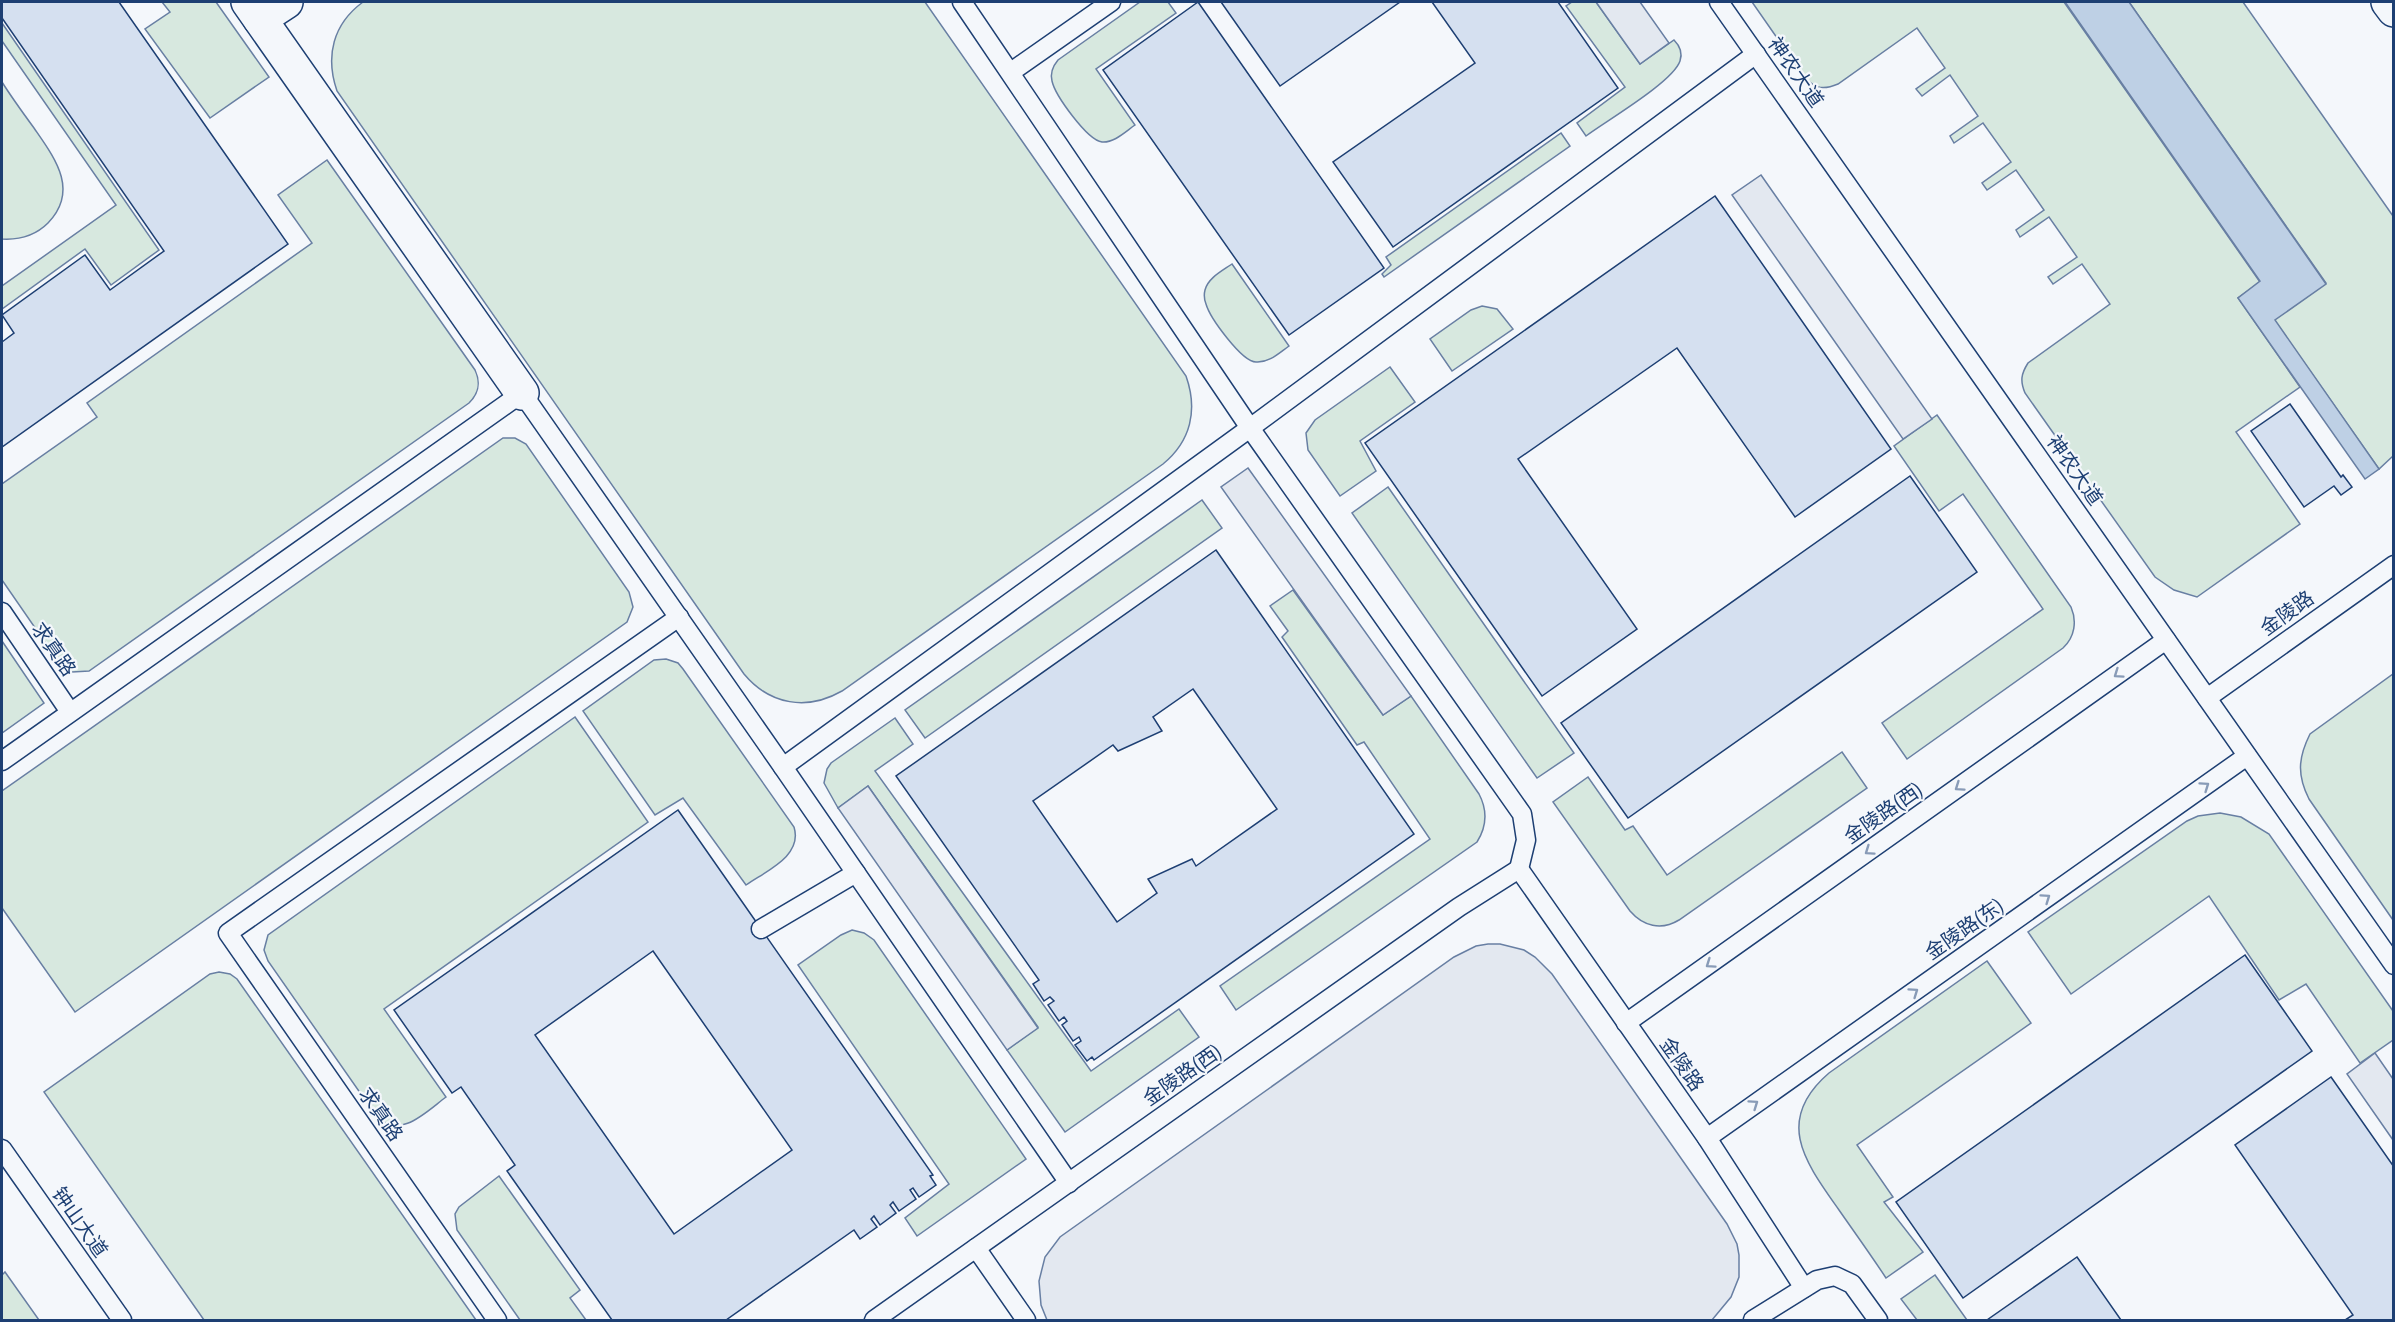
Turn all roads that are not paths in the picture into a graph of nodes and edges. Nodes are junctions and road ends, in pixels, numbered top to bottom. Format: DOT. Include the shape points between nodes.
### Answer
graph roads {
  1 [pos="962,2"];
  2 [pos="1111,2"];
  3 [pos="1719,2"];
  4 [pos="2388,2"];
  5 [pos="265,7"];
  6 [pos="2394,10"];
  7 [pos="1756,54"];
  8 [pos="1011,72"];
  9 [pos="522,393"];
  10 [pos="1250,428"];
  11 [pos="2394,565"];
  12 [pos="2,612"];
  13 [pos="679,617"];
  14 [pos="2166,640"];
  15 [pos="2207,698"];
  16 [pos="70,712"];
  17 [pos="2247,756"];
  18 [pos="2,761"];
  19 [pos="783,766"];
  20 [pos="1519,870"];
  21 [pos="856,873"];
  22 [pos="760,929"];
  23 [pos="2394,965"];
  24 [pos="1626,1023"];
  25 [pos="1707,1138"];
  26 [pos="2,1149"];
  27 [pos="1069,1183"];
  28 [pos="976,1248"];
  29 [pos="1804,1288"];
  30 [pos="122,1320"];
  31 [pos="497,1320"];
  32 [pos="874,1320"];
  33 [pos="1026,1320"];
  34 [pos="1753,1320"];
  35 [pos="1878,1320"];
  1 -- 8 [label="lane"];
  2 -- 8 [label="lane"];
  3 -- 7 [label="lane, 神农大道"];
  4 -- 6 [label="street"];
  5 -- 9 [label="street"];
  7 -- 10 [label="lane"];
  7 -- 14 [label="lane, 神农大道"];
  8 -- 10 [label="lane"];
  9 -- 13 [label="lane"];
  9 -- 16 [label="lane"];
  10 -- 19 [label="lane"];
  10 -- 20 [label="lane" via="1522,814 1526,840"];
  11 -- 15 [label="lane, 金陵路"];
  12 -- 16 [label="lane, 求真路"];
  13 -- 19 [label="lane"];
  13 -- 31 [label="lane, 求真路" via="228,933"];
  14 -- 15 [label="lane, 神农大道"];
  14 -- 24 [label="lane, 金陵路(西), one-way"];
  15 -- 17 [label="lane, 神农大道"];
  16 -- 18 [label="lane"];
  17 -- 23 [label="lane, 神农大道"];
  25 -- 17 [label="lane, 金陵路(东), one-way"];
  19 -- 21 [label="lane"];
  20 -- 24 [label="lane, 金陵路"];
  20 -- 27 [label="lane, 金陵路(西)" via="1459,907"];
  21 -- 22 [label="lane"];
  21 -- 27 [label="lane"];
  24 -- 25 [label="lane, 金陵路"];
  25 -- 29 [label="lane, 金陵路"];
  26 -- 30 [label="lane, 钟山大道"];
  27 -- 28 [label="lane, 金陵路(西)"];
  28 -- 32 [label="lane, 金陵路(西)"];
  28 -- 33 [label="lane"];
  29 -- 34 [label="lane"];
  29 -- 35 [label="lane" via="1825,1276 1844,1278"];
}
